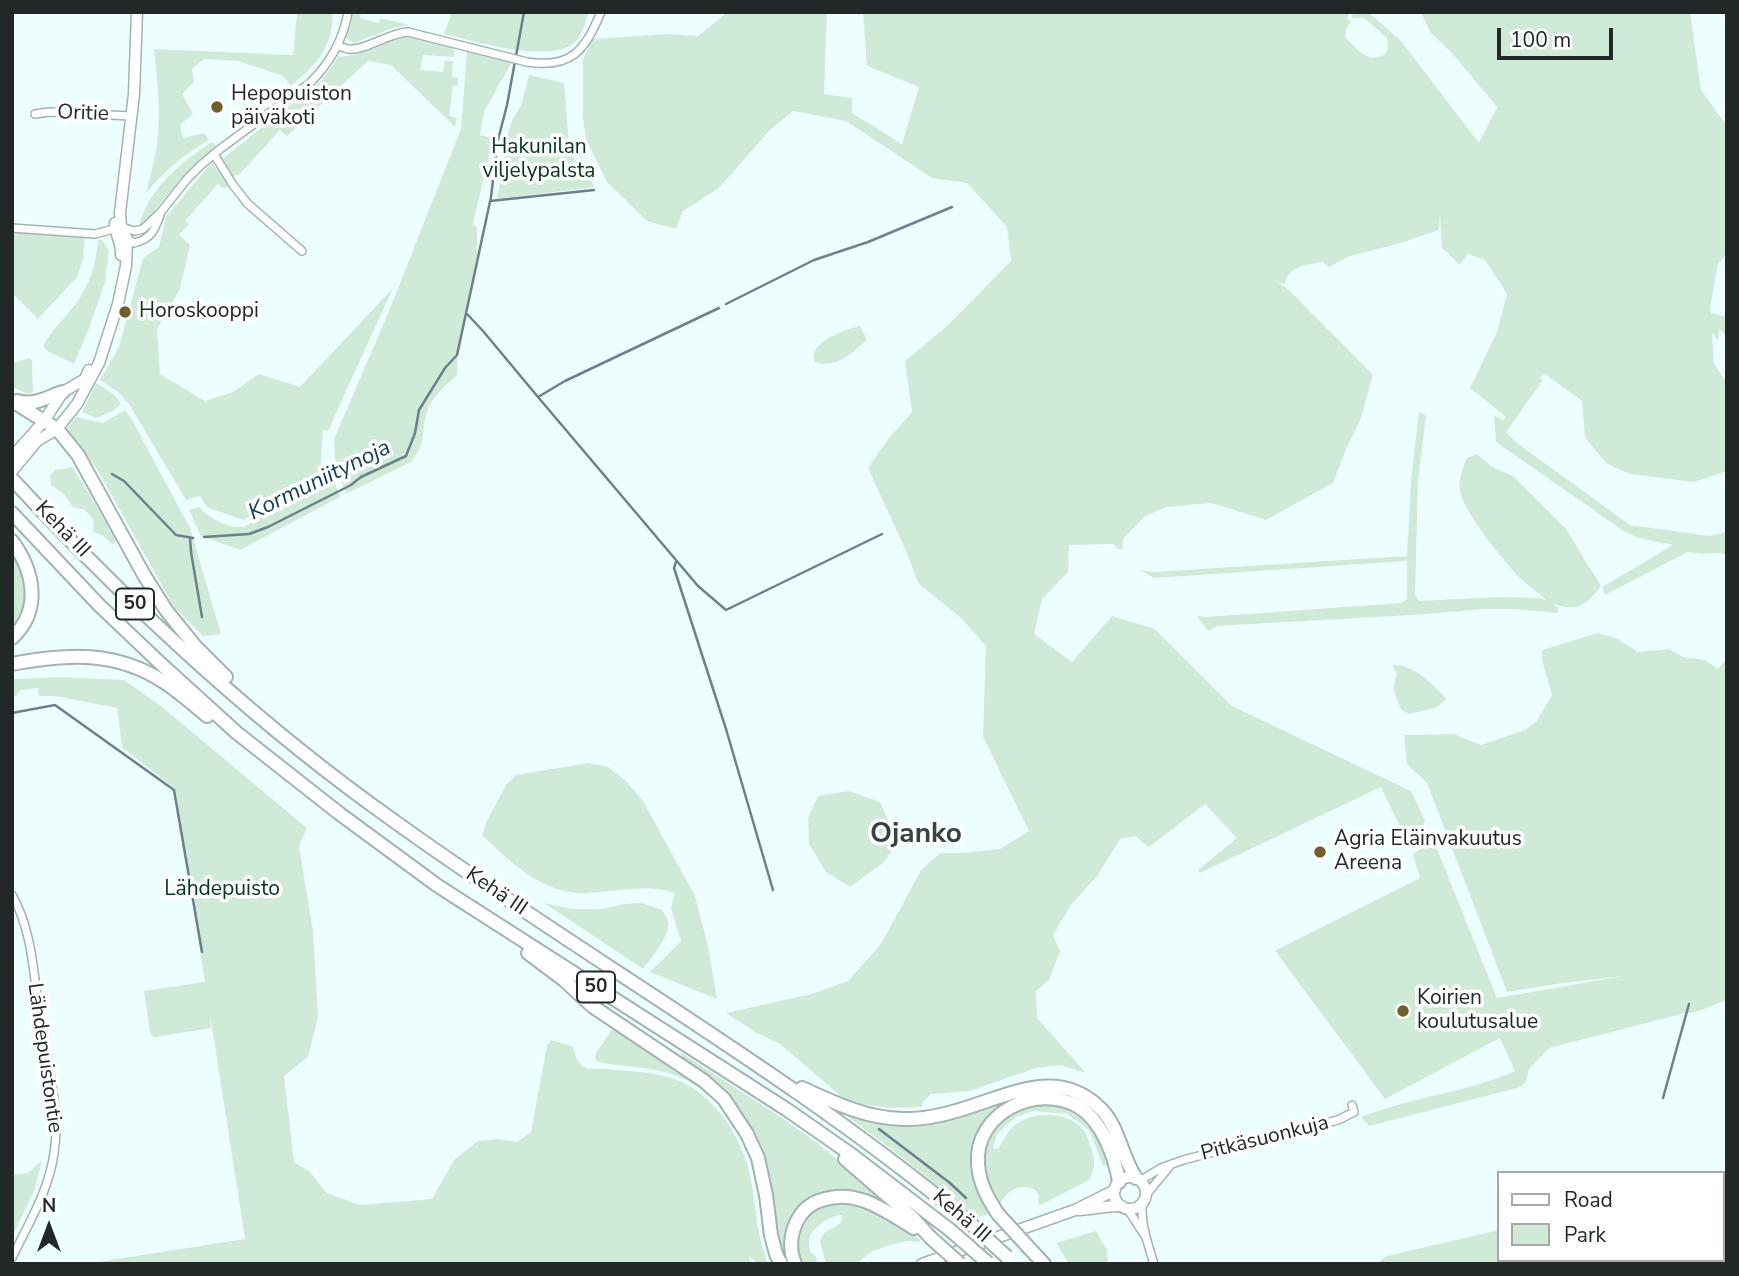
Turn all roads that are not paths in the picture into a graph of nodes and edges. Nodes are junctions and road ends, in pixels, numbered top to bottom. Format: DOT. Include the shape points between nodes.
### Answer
graph roads {
  1 [pos="137,12"];
  2 [pos="348,12"];
  3 [pos="601,12"];
  4 [pos="338,46"];
  5 [pos="35,114"];
  6 [pos="131,116"];
  7 [pos="214,154"];
  8 [pos="160,213"];
  9 [pos="12,228"];
  10 [pos="118,228"];
  11 [pos="127,239"];
  12 [pos="302,251"];
  13 [pos="63,392"];
  14 [pos="12,400"];
  15 [pos="44,421"];
  16 [pos="57,429"];
  17 [pos="34,438"];
  18 [pos="12,457"];
  19 [pos="12,471"];
  20 [pos="12,479"];
  21 [pos="12,513"];
  22 [pos="12,541"];
  23 [pos="12,638"];
  24 [pos="12,664"];
  25 [pos="265,722"];
  26 [pos="237,733"];
  27 [pos="438,886"];
  28 [pos="12,895"];
  29 [pos="770,1073"];
  30 [pos="754,1089"];
  31 [pos="1352,1105"];
  32 [pos="1169,1166"];
  33 [pos="1138,1179"];
  34 [pos="1117,1186"];
  35 [pos="1144,1199"];
  36 [pos="1124,1207"];
  37 [pos="1075,1210"];
  38 [pos="1145,1236"];
  39 [pos="930,1237"];
  40 [pos="12,1258"];
  41 [pos="1011,1260"];
  42 [pos="988,1263"];
  43 [pos="781,1264"];
  44 [pos="795,1264"];
  45 [pos="922,1264"];
  46 [pos="960,1264"];
  47 [pos="1044,1264"];
  48 [pos="1154,1264"];
  1 -- 6 [label="main road"];
  2 -- 4 [label="street"];
  3 -- 4 [label="street" via="578,52 555,62 527,62 408,32 356,49"];
  4 -- 7 [label="street" via="310,83"];
  5 -- 6 [label="street, Oritie"];
  6 -- 10 [label="main road" via="115,213"];
  7 -- 8 [label="street"];
  7 -- 12 [label="street" via="248,204"];
  8 -- 10 [label="street" via="143,229"];
  8 -- 11 [label="street" via="148,238 134,243"];
  9 -- 10 [label="street" via="96,234"];
  10 -- 11 [label="main road"];
  10 -- 13 [label="main road" via="122,248 117,287 97,355 85,379"];
  11 -- 16 [label="main road" via="118,304 99,363"];
  13 -- 14 [label="highway" via="30,403"];
  13 -- 15 [label="main road"];
  14 -- 15 [label="highway"];
  15 -- 16 [label="highway"];
  15 -- 17 [label="main road"];
  16 -- 17 [label="main road"];
  16 -- 25 [label="highway" via="89,473 166,610"];
  17 -- 18 [label="main road"];
  17 -- 19 [label="main road"];
  20 -- 25 [label="highway, Kehä III / 50" via="114,584"];
  21 -- 26 [label="highway, Kehä III / 50" via="99,605"];
  22 -- 23 [label="highway" via="27,567 33,594 27,619"];
  24 -- 26 [label="highway" via="64,656 123,663 163,681 210,719"];
  25 -- 29 [label="highway, Kehä III / 50" via="442,856"];
  26 -- 27 [label="highway, Kehä III / 50"];
  27 -- 30 [label="highway, Kehä III / 50"];
  27 -- 43 [label="highway" via="477,920 540,961 592,1006 704,1080 724,1099 758,1158 771,1235"];
  28 -- 40 [label="street, Lähdepuistontie" via="27,936 57,1131 50,1176"];
  29 -- 33 [label="highway" via="847,1109 904,1120 942,1115 1027,1088 1062,1087 1084,1095 1101,1109"];
  29 -- 41 [label="highway, Kehä III / 50, bridge" via="872,1145"];
  30 -- 39 [label="highway" via="866,1177"];
  30 -- 42 [label="highway, Kehä III / 50, bridge" via="852,1155"];
  31 -- 32 [label="street, Pitkäsuonkuja" via="1354,1112 1338,1120"];
  32 -- 33 [label="street, Pitkäsuonkuja"];
  32 -- 35 [label="street"];
  33 -- 34 [label="main road" via="1124,1178"];
  33 -- 35 [label="main road" via="1144,1184"];
  34 -- 36 [label="main road" via="1116,1199"];
  34 -- 37 [label="main road"];
  34 -- 47 [label="highway, bridge" via="1117,1172 1100,1129 1071,1103 1039,1098 1022,1101 996,1118 980,1147 979,1175 998,1214"];
  35 -- 36 [label="main road" via="1132,1209"];
  35 -- 38 [label="street"];
  36 -- 37 [label="main road"];
  36 -- 38 [label="street"];
  37 -- 45 [label="main road"];
  38 -- 48 [label="street"];
  39 -- 44 [label="highway" via="864,1200 831,1197 814,1203 795,1224 790,1243"];
  39 -- 46 [label="highway, bridge"];
}
